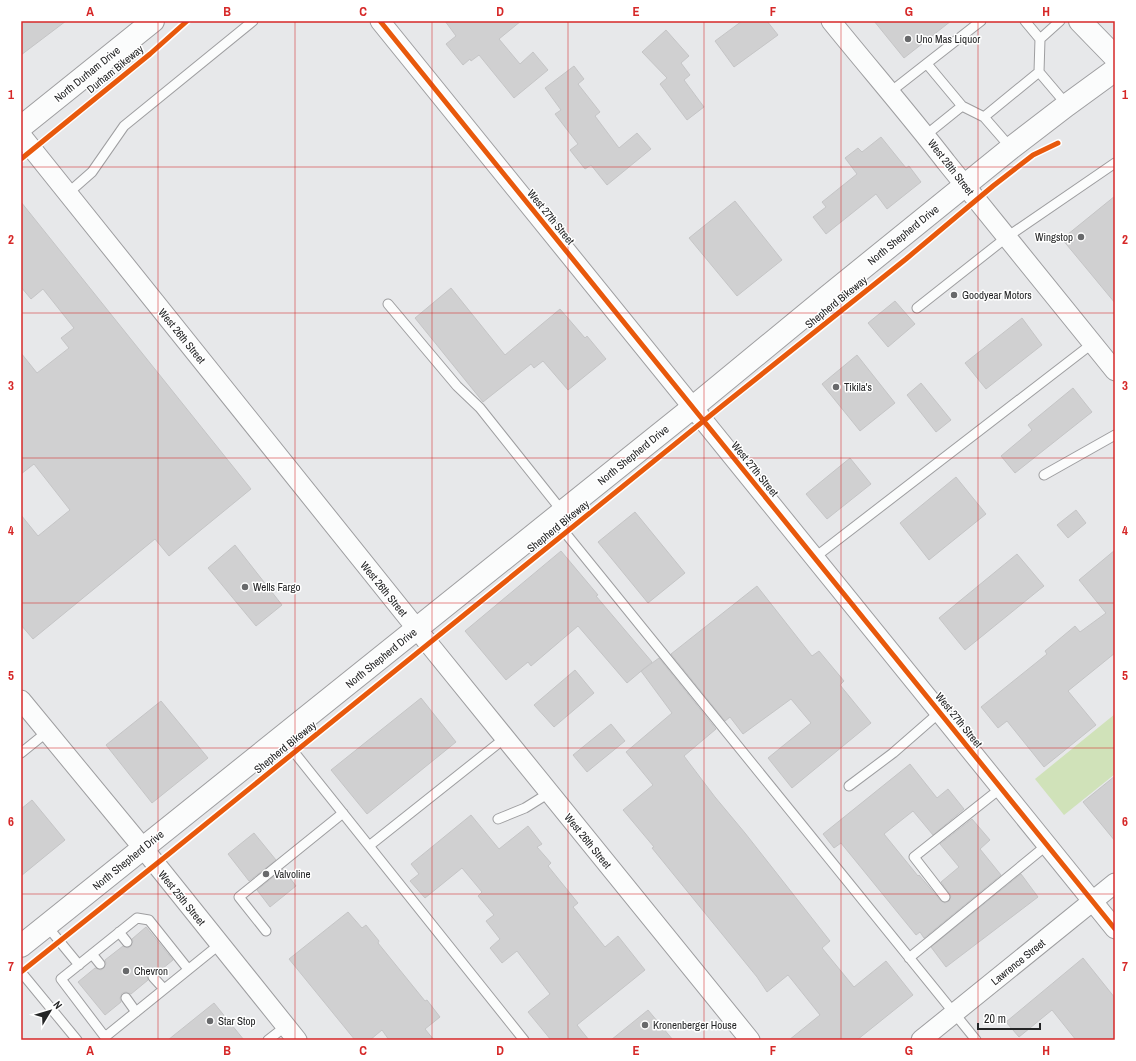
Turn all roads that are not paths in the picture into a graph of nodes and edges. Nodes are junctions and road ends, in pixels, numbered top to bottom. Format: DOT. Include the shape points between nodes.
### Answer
graph roads {
  1 [pos="153,21"];
  2 [pos="380,21"];
  3 [pos="831,21"];
  4 [pos="980,21"];
  5 [pos="1025,21"];
  6 [pos="1060,21"];
  7 [pos="1080,21"];
  8 [pos="250,22"];
  9 [pos="1040,39"];
  10 [pos="1115,57"];
  11 [pos="927,64"];
  12 [pos="1115,70"];
  13 [pos="1039,72"];
  14 [pos="889,94"];
  15 [pos="1067,105"];
  16 [pos="962,106"];
  17 [pos="984,116"];
  18 [pos="21,127"];
  19 [pos="926,135"];
  20 [pos="21,136"];
  21 [pos="1011,148"];
  22 [pos="1115,163"];
  23 [pos="965,186"];
  24 [pos="67,194"];
  25 [pos="1007,237"];
  26 [pos="388,304"];
  27 [pos="916,308"];
  28 [pos="1093,343"];
  29 [pos="1115,370"];
  30 [pos="692,408"];
  31 [pos="1115,435"];
  32 [pos="1044,475"];
  33 [pos="558,515"];
  34 [pos="814,558"];
  35 [pos="417,630"];
  36 [pos="21,700"];
  37 [pos="940,712"];
  38 [pos="47,732"];
  39 [pos="282,737"];
  40 [pos="505,738"];
  41 [pos="21,753"];
  42 [pos="849,786"];
  43 [pos="1001,788"];
  44 [pos="550,793"];
  45 [pos="343,813"];
  46 [pos="498,819"];
  47 [pos="1047,845"];
  48 [pos="370,846"];
  49 [pos="142,848"];
  50 [pos="1115,883"];
  51 [pos="945,897"];
  52 [pos="1093,901"];
  53 [pos="47,926"];
  54 [pos="1115,929"];
  55 [pos="266,930"];
  56 [pos="119,932"];
  57 [pos="127,942"];
  58 [pos="220,944"];
  59 [pos="21,946"];
  60 [pos="92,954"];
  61 [pos="909,958"];
  62 [pos="100,964"];
  63 [pos="79,965"];
  64 [pos="188,970"];
  65 [pos="21,972"];
  66 [pos="153,977"];
  67 [pos="164,990"];
  68 [pos="126,998"];
  69 [pos="136,1012"];
  70 [pos="954,1013"];
  71 [pos="291,1033"];
  72 [pos="106,1039"];
  73 [pos="77,1040"];
  74 [pos="268,1040"];
  75 [pos="524,1040"];
  76 [pos="750,1040"];
  77 [pos="921,1040"];
  78 [pos="976,1040"];
  1 -- 18 [label="main road, North Durham Drive"];
  2 -- 30 [label="street, West 27th Street"];
  3 -- 14 [label="street, West 28th Street"];
  4 -- 11 [label="lane"];
  5 -- 9 [label="lane"];
  6 -- 9 [label="lane"];
  7 -- 10 [label="main road"];
  8 -- 24 [label="lane" via="124,126 92,172"];
  9 -- 13 [label="lane"];
  11 -- 14 [label="lane"];
  11 -- 16 [label="lane"];
  12 -- 15 [label="main road, North Shepherd Drive"];
  13 -- 15 [label="lane"];
  13 -- 17 [label="lane"];
  14 -- 19 [label="street, West 28th Street"];
  15 -- 21 [label="main road, North Shepherd Drive"];
  16 -- 17 [label="lane"];
  16 -- 19 [label="lane"];
  17 -- 21 [label="lane"];
  19 -- 23 [label="street, West 28th Street"];
  20 -- 24 [label="street, West 26th Street"];
  21 -- 23 [label="main road, North Shepherd Drive"];
  22 -- 25 [label="lane"];
  23 -- 25 [label="street, West 28th Street"];
  23 -- 30 [label="main road, North Shepherd Drive"];
  24 -- 35 [label="street, West 26th Street"];
  25 -- 27 [label="lane"];
  25 -- 28 [label="street, West 28th Street"];
  26 -- 33 [label="lane" via="457,386 480,408"];
  28 -- 29 [label="street, West 28th Street"];
  28 -- 34 [label="lane"];
  30 -- 33 [label="main road, North Shepherd Drive"];
  30 -- 34 [label="street, West 27th Street"];
  31 -- 32 [label="lane"];
  33 -- 35 [label="main road, North Shepherd Drive"];
  33 -- 61 [label="lane"];
  34 -- 37 [label="street, West 27th Street"];
  35 -- 39 [label="main road, North Shepherd Drive"];
  35 -- 40 [label="street, West 26th Street"];
  36 -- 38 [label="street, West 25th Street"];
  37 -- 42 [label="lane" via="893,753"];
  37 -- 43 [label="street, West 27th Street"];
  38 -- 41 [label="lane"];
  38 -- 49 [label="street, West 25th Street"];
  39 -- 45 [label="lane"];
  39 -- 49 [label="main road, North Shepherd Drive"];
  40 -- 44 [label="street, West 26th Street"];
  40 -- 48 [label="lane"];
  43 -- 47 [label="street, West 27th Street"];
  43 -- 51 [label="lane" via="914,857"];
  44 -- 46 [label="lane" via="525,808"];
  44 -- 76 [label="street, West 26th Street"];
  45 -- 48 [label="lane"];
  45 -- 55 [label="lane" via="239,897"];
  47 -- 52 [label="street, West 27th Street"];
  47 -- 61 [label="lane"];
  48 -- 75 [label="lane"];
  49 -- 53 [label="main road, North Shepherd Drive"];
  49 -- 58 [label="street, West 25th Street"];
  50 -- 52 [label="street, Lawrence Street"];
  52 -- 54 [label="street, West 27th Street"];
  52 -- 70 [label="street, Lawrence Street"];
  53 -- 59 [label="main road, North Shepherd Drive"];
  53 -- 63 [label="lane"];
  56 -- 57 [label="lane"];
  56 -- 60 [label="lane"];
  56 -- 64 [label="lane" via="137,918 149,920"];
  58 -- 64 [label="lane"];
  58 -- 71 [label="street, West 25th Street"];
  60 -- 62 [label="lane"];
  60 -- 63 [label="lane"];
  61 -- 70 [label="lane"];
  63 -- 72 [label="lane" via="61,979"];
  64 -- 67 [label="lane"];
  65 -- 73 [label="lane"];
  66 -- 67 [label="lane"];
  67 -- 69 [label="lane"];
  68 -- 69 [label="lane"];
  69 -- 72 [label="lane"];
  70 -- 77 [label="street, Lawrence Street"];
  70 -- 78 [label="lane"];
  71 -- 74 [label="lane"];
}
